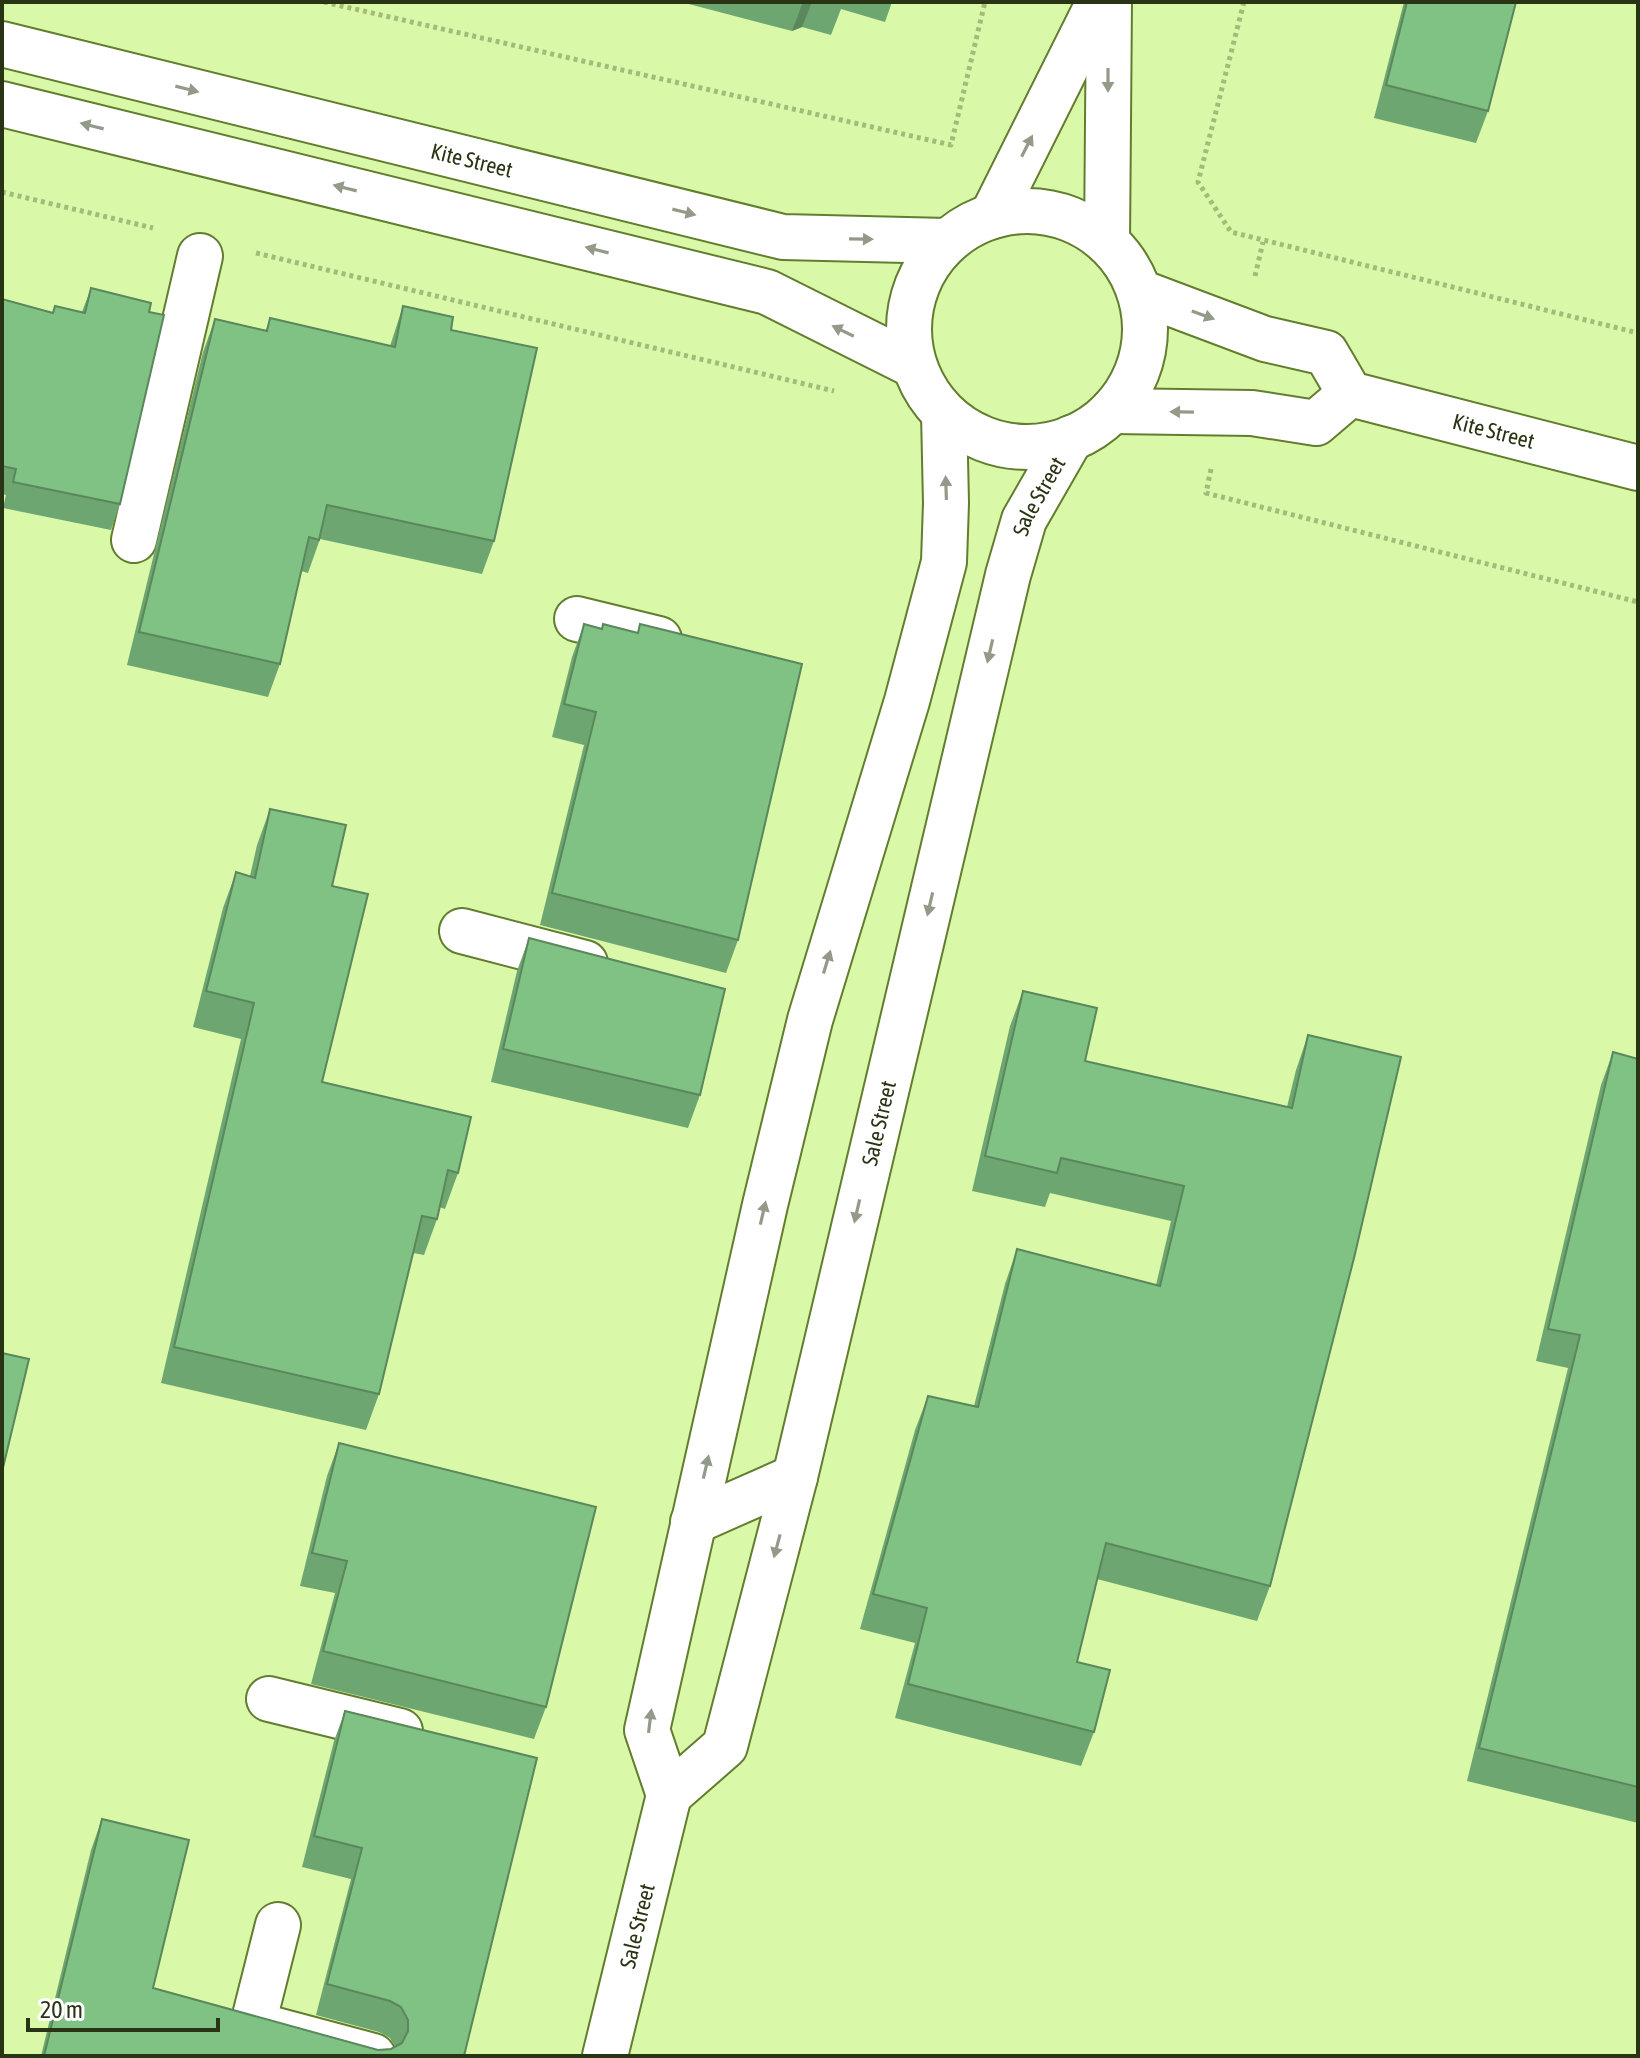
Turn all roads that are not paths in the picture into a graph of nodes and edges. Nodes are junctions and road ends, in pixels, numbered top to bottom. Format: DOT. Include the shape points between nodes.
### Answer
graph roads {
  1 [pos="1099,2"];
  2 [pos="1109,2"];
  3 [pos="2,44"];
  4 [pos="2,104"];
  5 [pos="992,216"];
  6 [pos="947,241"];
  7 [pos="1107,242"];
  8 [pos="200,256"];
  9 [pos="1140,292"];
  10 [pos="913,365"];
  11 [pos="1350,394"];
  12 [pos="1112,411"];
  13 [pos="944,414"];
  14 [pos="1071,438"];
  15 [pos="1638,468"];
  16 [pos="134,540"];
  17 [pos="577,619"];
  18 [pos="700,649"];
  19 [pos="462,931"];
  20 [pos="629,974"];
  21 [pos="795,1477"];
  22 [pos="693,1522"];
  23 [pos="269,1699"];
  24 [pos="434,1740"];
  25 [pos="669,1795"];
  26 [pos="278,1925"];
  27 [pos="373,2056"];
  28 [pos="605,2056"];
  5 -- 1 [label="street, one-way"];
  2 -- 7 [label="street, one-way"];
  3 -- 6 [label="street, Kite Street, one-way" via="783,237"];
  10 -- 4 [label="street, one-way" via="767,292"];
  5 -- 6 [label="street"];
  5 -- 7 [label="street" via="1033,211 1072,219"];
  6 -- 10 [label="street" via="925,267 912,298 908,332"];
  7 -- 9 [label="street" via="1127,264"];
  8 -- 16 [label="street"];
  9 -- 11 [label="street, one-way" via="1265,339 1326,353"];
  9 -- 12 [label="street" via="1146,323 1143,355 1132,385"];
  10 -- 13 [label="street"];
  11 -- 12 [label="street, one-way" via="1316,423 1252,413"];
  11 -- 15 [label="street, Kite Street"];
  12 -- 14 [label="street"];
  13 -- 14 [label="street" via="972,434 1004,445 1038,447"];
  22 -- 13 [label="street, one-way" via="810,1020 944,562"];
  14 -- 21 [label="street, Sale Street, one-way" via="1024,520 1008,575"];
  17 -- 18 [label="street"];
  19 -- 20 [label="street"];
  21 -- 22 [label="street"];
  21 -- 25 [label="street, Sale Street, one-way" via="725,1746"];
  25 -- 22 [label="street, one-way" via="647,1730"];
  23 -- 24 [label="street"];
  25 -- 28 [label="street, Sale Street"];
  26 -- 27 [label="street" via="253,2024"];
}
